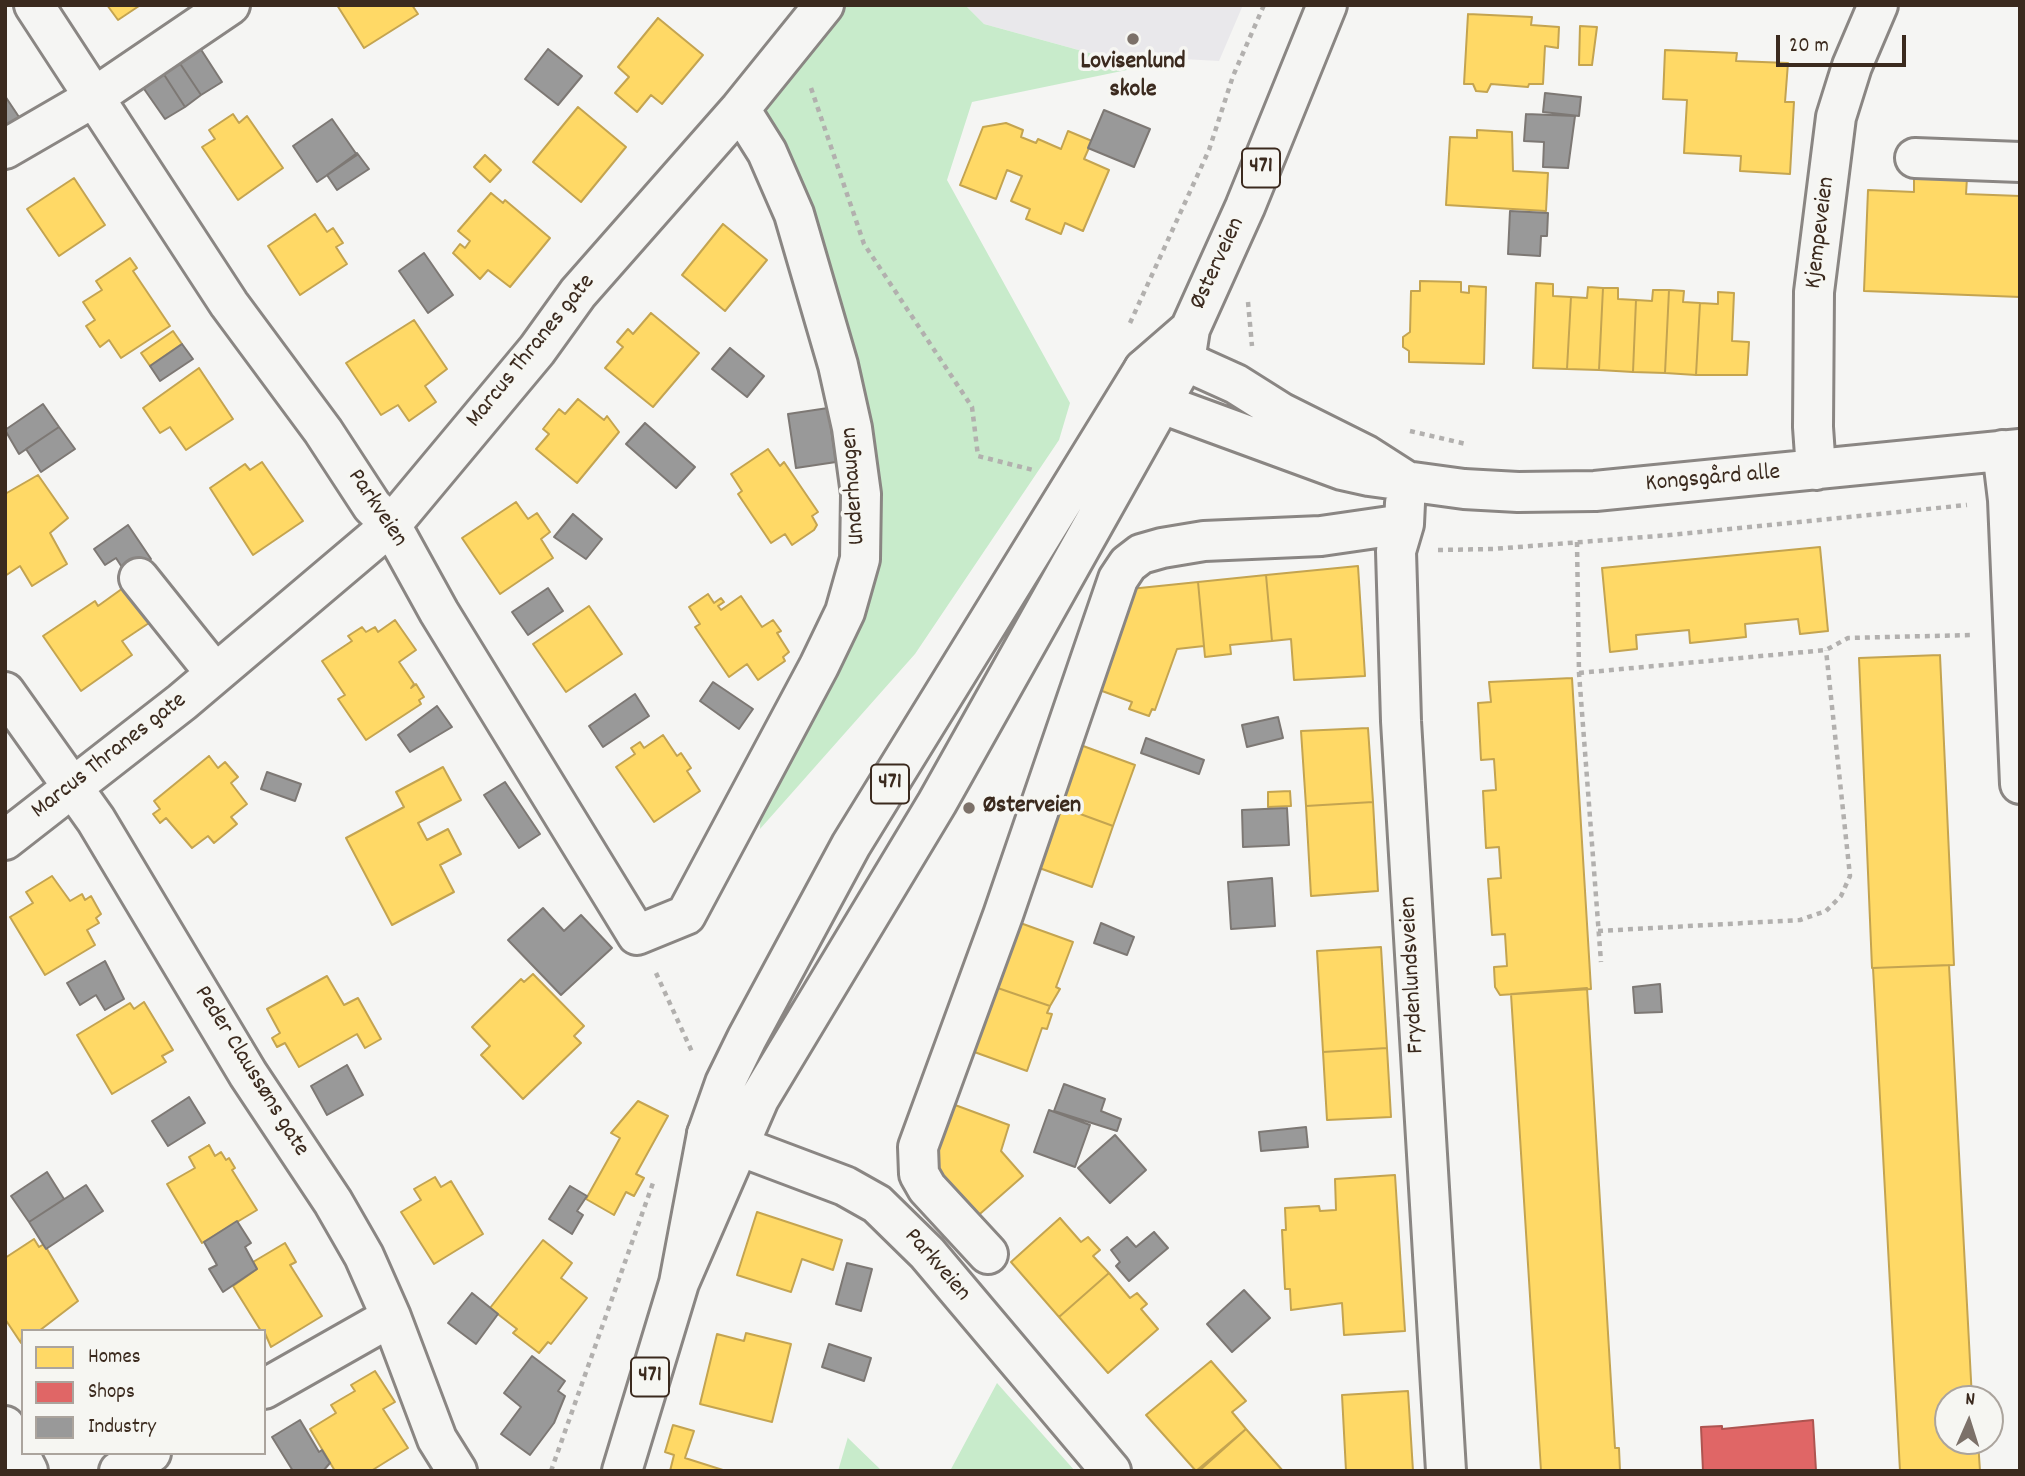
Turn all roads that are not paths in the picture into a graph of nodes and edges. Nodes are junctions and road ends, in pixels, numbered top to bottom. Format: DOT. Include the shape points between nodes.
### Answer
graph roads {
  1 [pos="34,5"];
  2 [pos="230,5"];
  3 [pos="824,5"];
  4 [pos="1326,5"];
  5 [pos="1878,5"];
  6 [pos="93,98"];
  7 [pos="740,109"];
  8 [pos="5,149"];
  9 [pos="1915,158"];
  10 [pos="2020,163"];
  11 [pos="1187,345"];
  12 [pos="1144,369"];
  13 [pos="1162,404"];
  14 [pos="2011,450"];
  15 [pos="1816,470"];
  16 [pos="1405,480"];
  17 [pos="391,525"];
  18 [pos="1400,537"];
  19 [pos="139,578"];
  20 [pos="215,673"];
  21 [pos="5,692"];
  22 [pos="2020,784"];
  23 [pos="70,786"];
  24 [pos="5,840"];
  25 [pos="637,935"];
  26 [pos="724,1140"];
  27 [pos="988,1254"];
  28 [pos="391,1317"];
  29 [pos="266,1389"];
  30 [pos="5,1426"];
  31 [pos="147,1455"];
  32 [pos="28,1471"];
  33 [pos="119,1471"];
  34 [pos="457,1471"];
  35 [pos="622,1471"];
  36 [pos="1111,1471"];
  37 [pos="1446,1471"];
  1 -- 6 [label="street, Parkveien"];
  2 -- 6 [label="street"];
  3 -- 7 [label="street, Marcus Thranes gate"];
  4 -- 11 [label="street, Østerveien / 471"];
  5 -- 15 [label="street, Kjempeveien" via="1836,117 1814,292"];
  6 -- 8 [label="street"];
  6 -- 17 [label="street, Parkveien" via="237,315 372,506"];
  7 -- 17 [label="street, Marcus Thranes gate" via="578,293 528,361"];
  7 -- 25 [label="street, Underhaugen" via="767,152 794,214 838,365 860,494 860,559 845,612 819,666 686,915"];
  9 -- 10 [label="street"];
  11 -- 12 [label="street, Østerveien / 471"];
  11 -- 13 [label="street, Østerveien / 471"];
  11 -- 16 [label="street, Kongsgård alle" via="1282,414 1366,455"];
  12 -- 13 [label="street"];
  12 -- 26 [label="street, Østerveien / 471" via="851,845 725,1083"];
  13 -- 16 [label="street, Kongsgård alle" via="1342,470"];
  13 -- 26 [label="street, Østerveien / 471" via="937,803 760,1099"];
  14 -- 15 [label="street, Kongsgård alle"];
  14 -- 22 [label="street" via="2008,500"];
  15 -- 16 [label="street, Kongsgård alle" via="1595,491 1518,492"];
  16 -- 18 [label="street, Frydenlundsveien"];
  17 -- 20 [label="street, Marcus Thranes gate"];
  17 -- 25 [label="street, Parkveien" via="439,612"];
  18 -- 27 [label="street" via="1204,541 1141,554 1118,579 918,1146 919,1174 927,1188"];
  18 -- 37 [label="street, Frydenlundsveien" via="1414,978"];
  19 -- 20 [label="street"];
  20 -- 23 [label="street, Marcus Thranes gate"];
  21 -- 23 [label="street, Peder Claussøns gate"];
  23 -- 24 [label="street, Marcus Thranes gate"];
  23 -- 28 [label="street, Peder Claussøns gate" via="96,820 248,1074 333,1202"];
  26 -- 35 [label="street, Østerveien / 471"];
  26 -- 36 [label="street, Parkveien" via="845,1186 877,1204 901,1225"];
  28 -- 29 [label="street"];
  28 -- 34 [label="street, Peder Claussøns gate" via="437,1439"];
  30 -- 32 [label="street"];
  31 -- 33 [label="street"];
}
